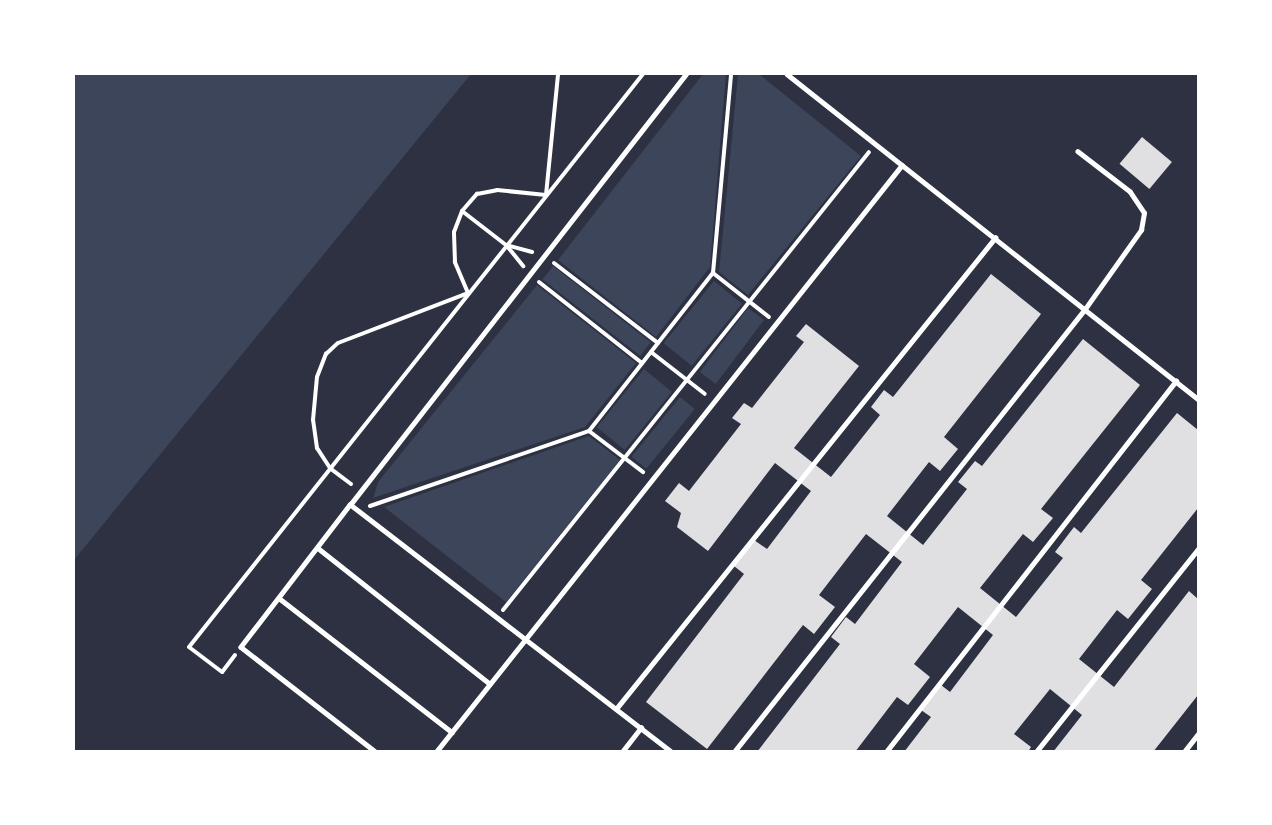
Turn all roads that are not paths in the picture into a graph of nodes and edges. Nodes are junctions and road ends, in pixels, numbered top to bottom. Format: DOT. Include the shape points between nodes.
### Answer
graph roads {
  1 [pos="686,74"];
  2 [pos="787,74"];
  3 [pos="1078,152"];
  4 [pos="902,165"];
  5 [pos="995,238"];
  6 [pos="1084,309"];
  7 [pos="1176,381"];
  8 [pos="1198,399"];
  9 [pos="350,505"];
  10 [pos="318,548"];
  11 [pos="1198,549"];
  12 [pos="279,598"];
  13 [pos="525,639"];
  14 [pos="490,684"];
  15 [pos="616,709"];
  16 [pos="641,728"];
  17 [pos="452,732"];
  18 [pos="1198,734"];
  19 [pos="376,752"];
  20 [pos="436,752"];
  21 [pos="622,752"];
  22 [pos="671,752"];
  23 [pos="735,752"];
  24 [pos="886,752"];
  25 [pos="1036,752"];
  26 [pos="1184,752"];
  1 -- 9 [label="lane"];
  2 -- 4 [label="lane"];
  3 -- 6 [label="lane" via="1130,192 1144,213 1141,230"];
  4 -- 5 [label="lane"];
  4 -- 13 [label="lane"];
  5 -- 6 [label="lane"];
  5 -- 15 [label="lane"];
  6 -- 7 [label="lane"];
  6 -- 23 [label="lane"];
  7 -- 8 [label="lane"];
  7 -- 24 [label="lane"];
  9 -- 10 [label="lane"];
  9 -- 13 [label="lane"];
  10 -- 12 [label="lane"];
  10 -- 14 [label="lane"];
  11 -- 25 [label="lane"];
  12 -- 17 [label="lane"];
  12 -- 19 [label="lane" via="241,647"];
  13 -- 14 [label="lane"];
  13 -- 15 [label="lane"];
  14 -- 17 [label="lane"];
  15 -- 16 [label="lane"];
  16 -- 21 [label="lane"];
  16 -- 22 [label="lane"];
  17 -- 20 [label="lane"];
  18 -- 26 [label="lane"];
}
